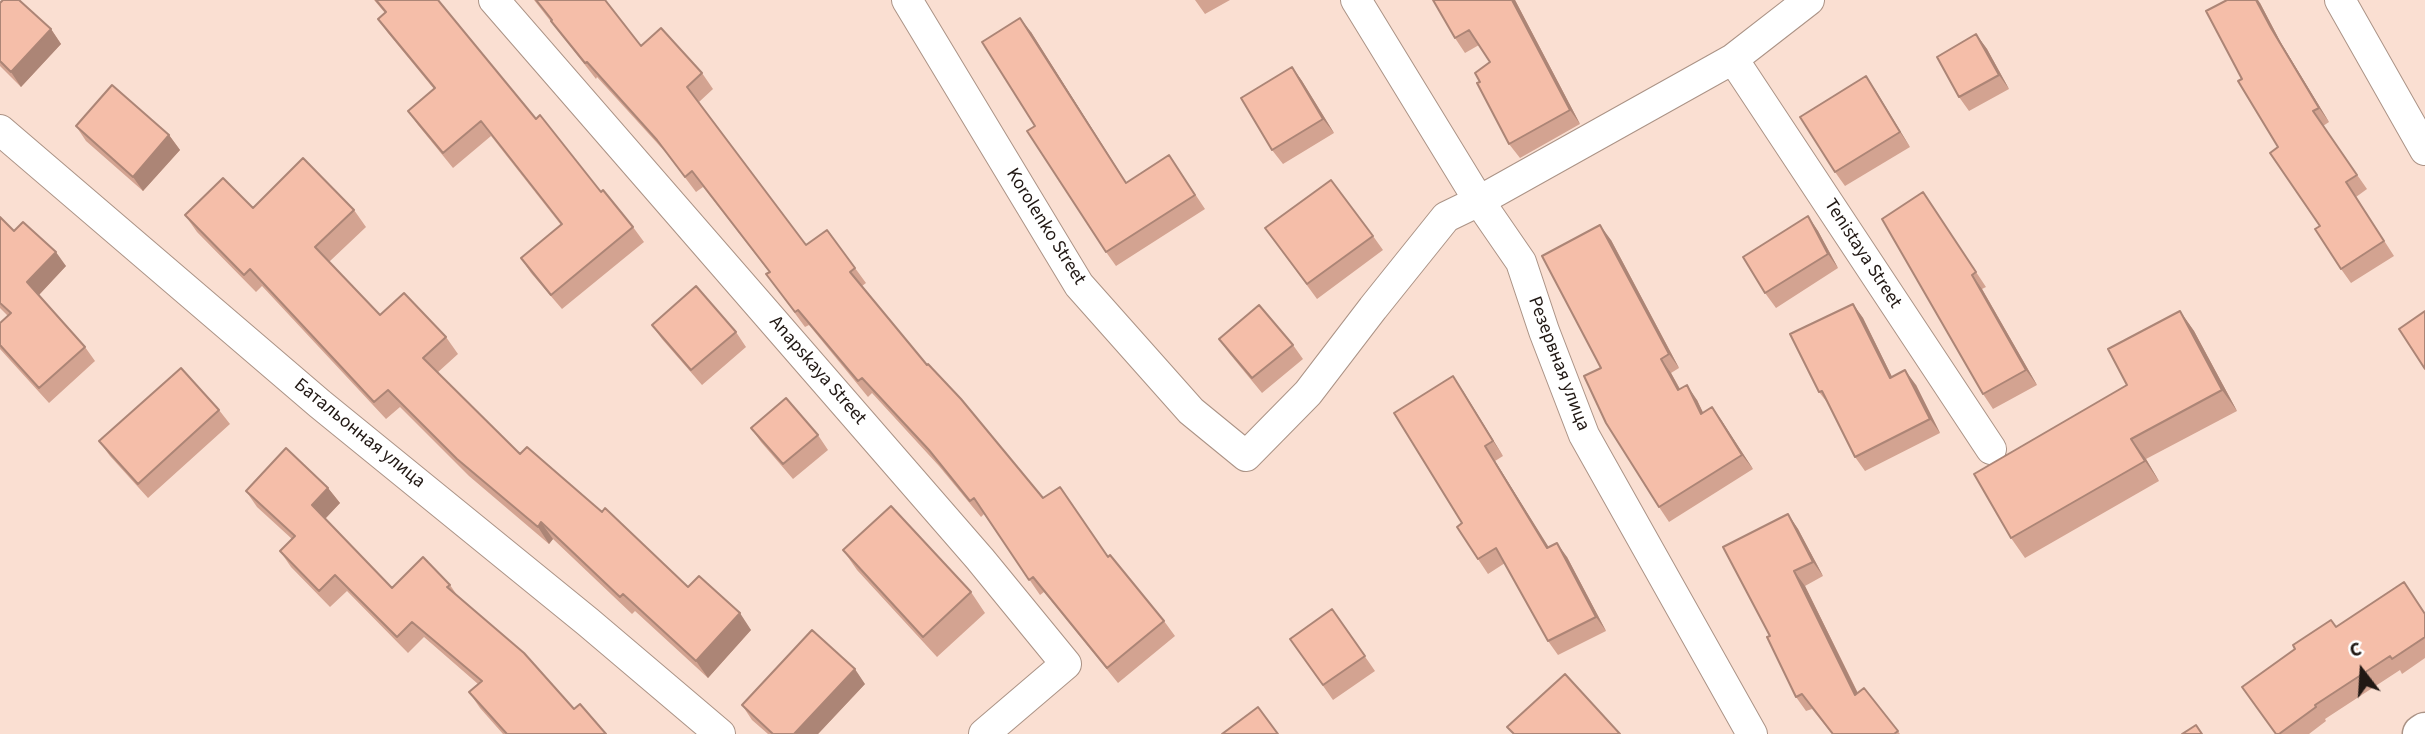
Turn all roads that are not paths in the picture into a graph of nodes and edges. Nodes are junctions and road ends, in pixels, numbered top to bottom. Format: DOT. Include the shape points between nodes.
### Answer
graph roads {
  1 [pos="494,0"];
  2 [pos="907,0"];
  3 [pos="1356,0"];
  4 [pos="1809,0"];
  5 [pos="2340,0"];
  6 [pos="1733,59"];
  7 [pos="0,130"];
  8 [pos="2425,150"];
  9 [pos="1479,201"];
  10 [pos="1991,449"];
  11 [pos="720,734"];
  12 [pos="984,734"];
  13 [pos="1752,734"];
  1 -- 12 [label="street, Anapskaya Street" via="1066,664"];
  2 -- 9 [label="street, Korolenko Street" via="1079,285 1191,411 1246,456 1308,393 1446,218"];
  3 -- 9 [label="street, Резервная улица"];
  4 -- 6 [label="street"];
  5 -- 8 [label="street"];
  6 -- 9 [label="street"];
  6 -- 10 [label="street, Tenistaya Street"];
  7 -- 11 [label="street, Батальонная улица" via="320,404"];
  9 -- 13 [label="street, Резервная улица" via="1521,262 1584,435"];
}
